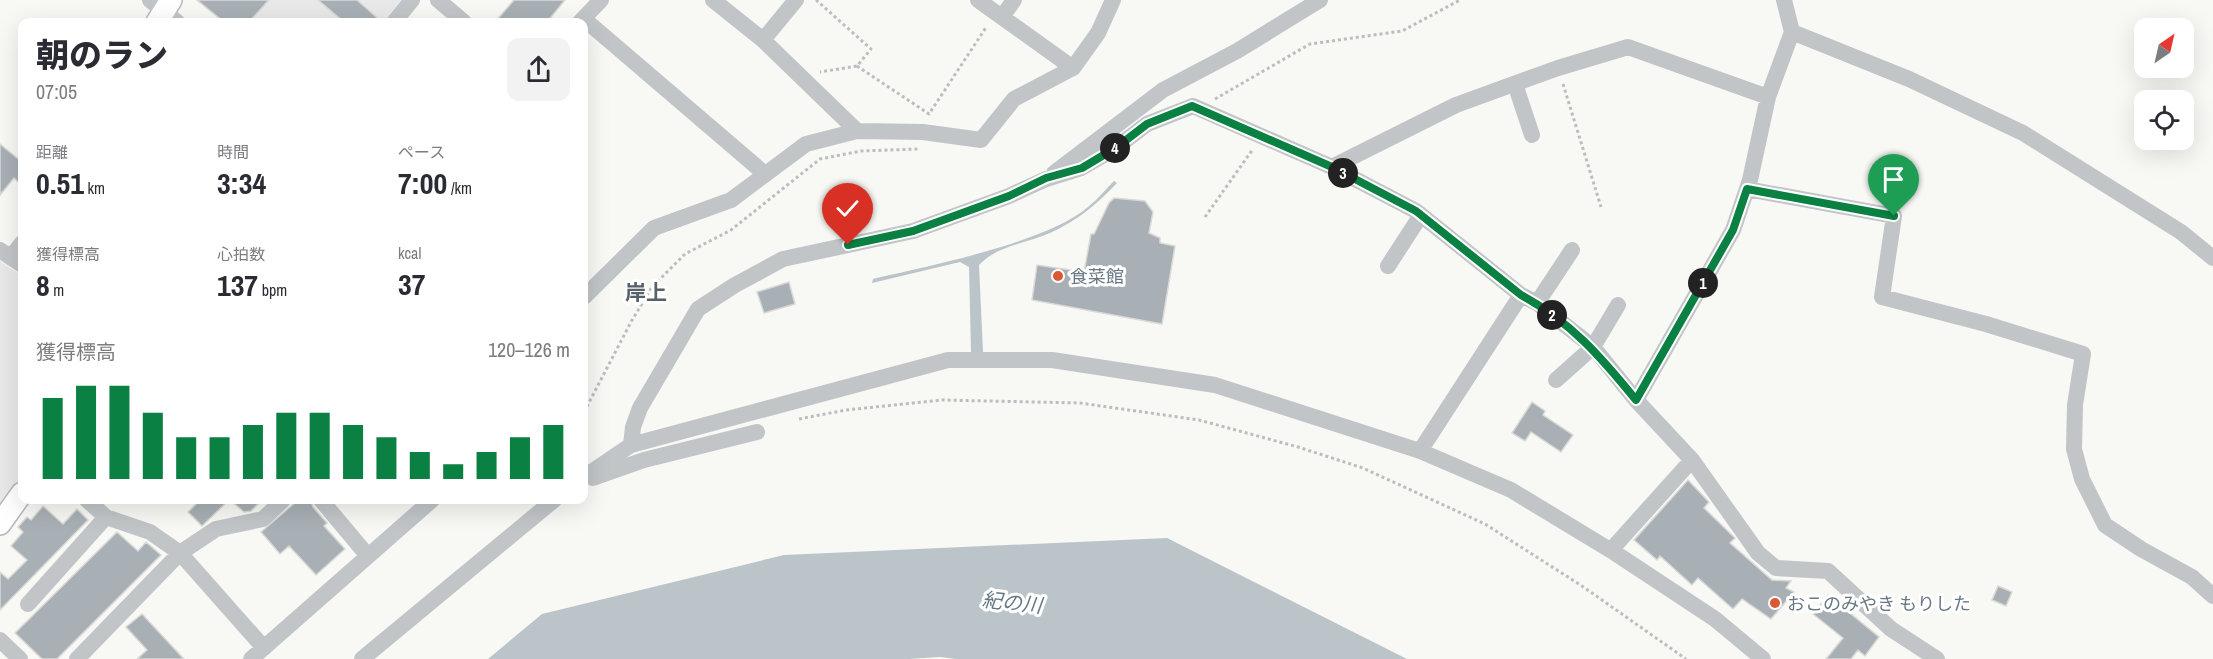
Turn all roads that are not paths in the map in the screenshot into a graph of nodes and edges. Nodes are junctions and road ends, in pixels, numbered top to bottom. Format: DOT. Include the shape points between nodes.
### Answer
graph roads {
  1 [pos="412,0"];
  2 [pos="438,0"];
  3 [pos="602,0"];
  4 [pos="713,0"];
  5 [pos="796,0"];
  6 [pos="978,0"];
  7 [pos="1014,0"];
  8 [pos="1113,0"];
  9 [pos="1320,0"];
  10 [pos="1784,0"];
  11 [pos="999,15"];
  12 [pos="397,18"];
  13 [pos="459,18"];
  14 [pos="585,18"];
  15 [pos="588,26"];
  16 [pos="1792,32"];
  17 [pos="763,40"];
  18 [pos="1073,68"];
  19 [pos="1515,84"];
  20 [pos="1768,98"];
  21 [pos="857,131"];
  22 [pos="1532,135"];
  23 [pos="1332,167"];
  24 [pos="765,174"];
  25 [pos="1046,178"];
  26 [pos="1747,189"];
  27 [pos="1421,215"];
  28 [pos="1572,250"];
  29 [pos="2213,258"];
  30 [pos="1388,266"];
  31 [pos="588,293"];
  32 [pos="1521,295"];
  33 [pos="1537,303"];
  34 [pos="1618,305"];
  35 [pos="1593,347"];
  36 [pos="1556,380"];
  37 [pos="1636,400"];
  38 [pos="757,432"];
  39 [pos="631,445"];
  40 [pos="1420,451"];
  41 [pos="1692,460"];
  42 [pos="588,476"];
  43 [pos="588,478"];
  44 [pos="18,499"];
  45 [pos="91,504"];
  46 [pos="279,504"];
  47 [pos="324,504"];
  48 [pos="427,504"];
  49 [pos="549,504"];
  50 [pos="106,517"];
  51 [pos="0,524"];
  52 [pos="1611,550"];
  53 [pos="180,553"];
  54 [pos="368,556"];
  55 [pos="2213,596"];
  56 [pos="28,604"];
  57 [pos="258,653"];
  58 [pos="77,659"];
  59 [pos="362,659"];
  60 [pos="1762,659"];
  61 [pos="1937,659"];
  1 -- 12 [label="street"];
  2 -- 13 [label="street"];
  3 -- 14 [label="street"];
  4 -- 17 [label="street"];
  5 -- 17 [label="street"];
  6 -- 11 [label="street"];
  7 -- 11 [label="street"];
  8 -- 18 [label="street" via="1098,33"];
  9 -- 25 [label="street" via="1163,90"];
  10 -- 16 [label="street"];
  11 -- 18 [label="street"];
  15 -- 24 [label="street"];
  16 -- 20 [label="street"];
  16 -- 29 [label="street" via="1909,79 2023,133 2181,232"];
  17 -- 21 [label="street"];
  18 -- 21 [label="street" via="1014,99 981,140 923,132"];
  19 -- 20 [label="street" via="1628,46"];
  19 -- 22 [label="street"];
  19 -- 23 [label="street" via="1456,105"];
  20 -- 26 [label="street"];
  21 -- 24 [label="street" via="806,144"];
  23 -- 25 [label="street" via="1192,106 1147,124 1082,168"];
  23 -- 27 [label="street"];
  24 -- 31 [label="street" via="731,200 654,228"];
  25 -- 39 [label="street" via="1009,196 913,231 783,259 698,309 640,408"];
  26 -- 37 [label="street" via="1733,230"];
  26 -- 55 [label="street" via="1894,216 1882,297 2083,354 2075,405 2074,449 2082,479 2105,525 2192,577"];
  27 -- 30 [label="street"];
  27 -- 32 [label="street"];
  28 -- 33 [label="street"];
  32 -- 33 [label="street"];
  32 -- 40 [label="street"];
  33 -- 35 [label="street"];
  34 -- 35 [label="street"];
  35 -- 36 [label="street"];
  35 -- 37 [label="street"];
  37 -- 41 [label="street"];
  38 -- 43 [label="street"];
  39 -- 40 [label="street" via="948,360 1043,360 1215,385"];
  39 -- 42 [label="street"];
  40 -- 52 [label="street" via="1512,490"];
  41 -- 52 [label="street"];
  41 -- 61 [label="street" via="1758,553 1776,567 1828,571 1891,629"];
  44 -- 51 [label="main road"];
  45 -- 50 [label="street"];
  46 -- 53 [label="street" via="263,519 216,529"];
  47 -- 54 [label="street"];
  48 -- 54 [label="street"];
  49 -- 59 [label="street"];
  50 -- 53 [label="street" via="150,532"];
  50 -- 56 [label="street"];
  52 -- 60 [label="street" via="1715,619"];
  53 -- 57 [label="street"];
  53 -- 58 [label="street"];
  54 -- 57 [label="street"];
}
